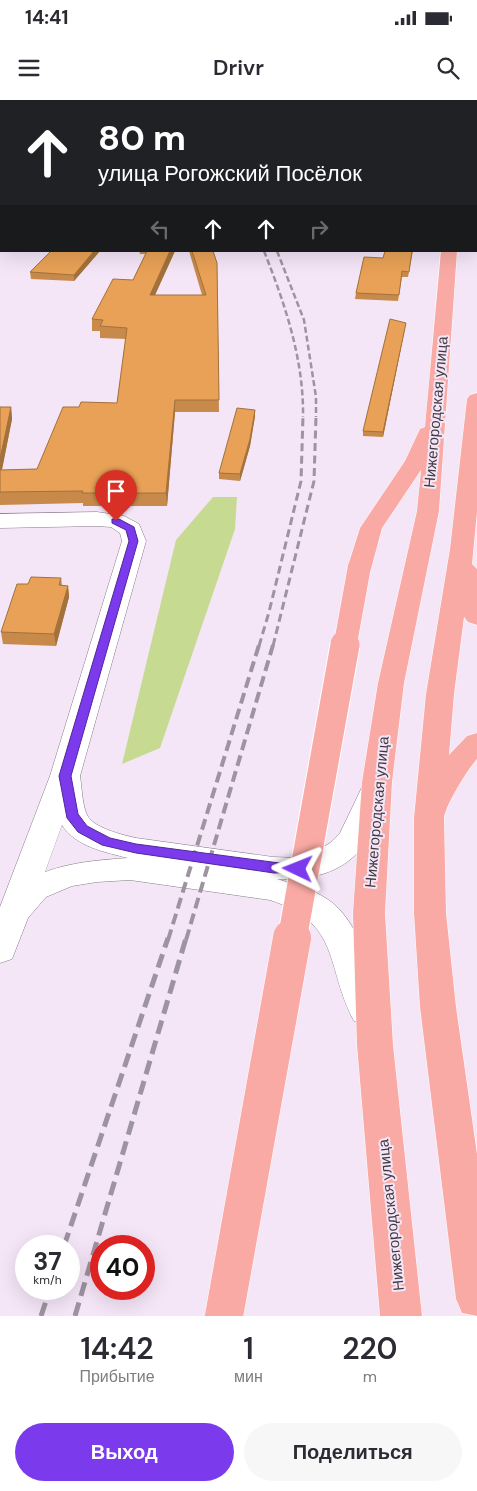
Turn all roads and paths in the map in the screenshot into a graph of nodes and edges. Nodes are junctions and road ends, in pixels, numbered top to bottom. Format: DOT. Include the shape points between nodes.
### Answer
graph roads {
  1 [pos="449,252"];
  2 [pos="477,399"];
  3 [pos="436,411"];
  4 [pos="0,520"];
  5 [pos="462,549"];
  6 [pos="477,617"];
  7 [pos="477,742"];
  8 [pos="65,776"];
  9 [pos="377,782"];
  10 [pos="429,818"];
  11 [pos="13,916"];
  12 [pos="0,950"];
  13 [pos="375,1046"];
  14 [pos="477,1299"];
  15 [pos="400,1309"];
  16 [pos="224,1316"];
  1 -- 3 [label="main road, Нижегородская улица"];
  2 -- 5 [label="main road"];
  3 -- 9 [label="main road, Нижегородская улица" via="428,511 391,683"];
  3 -- 16 [label="main road, bridge" via="416,461 371,528 359,569"];
  4 -- 8 [label="street" via="97,519 116,521 131,529 134,541"];
  5 -- 6 [label="main road" via="471,602"];
  5 -- 10 [label="main road" via="440,694"];
  7 -- 10 [label="main road" via="454,767"];
  8 -- 9 [label="street" via="75,821 82,829 106,842 136,849 298,869 319,864 341,851 353,838"];
  8 -- 11 [label="street"];
  9 -- 13 [label="main road, Нижегородская улица" via="369,913"];
  10 -- 14 [label="main road" via="430,913 438,1006"];
  11 -- 12 [label="street"];
  11 -- 13 [label="street" via="35,889 67,876 98,871 130,869 271,889 294,896 317,908 334,925 346,948"];
  13 -- 15 [label="main road, Нижегородская улица"];
}
